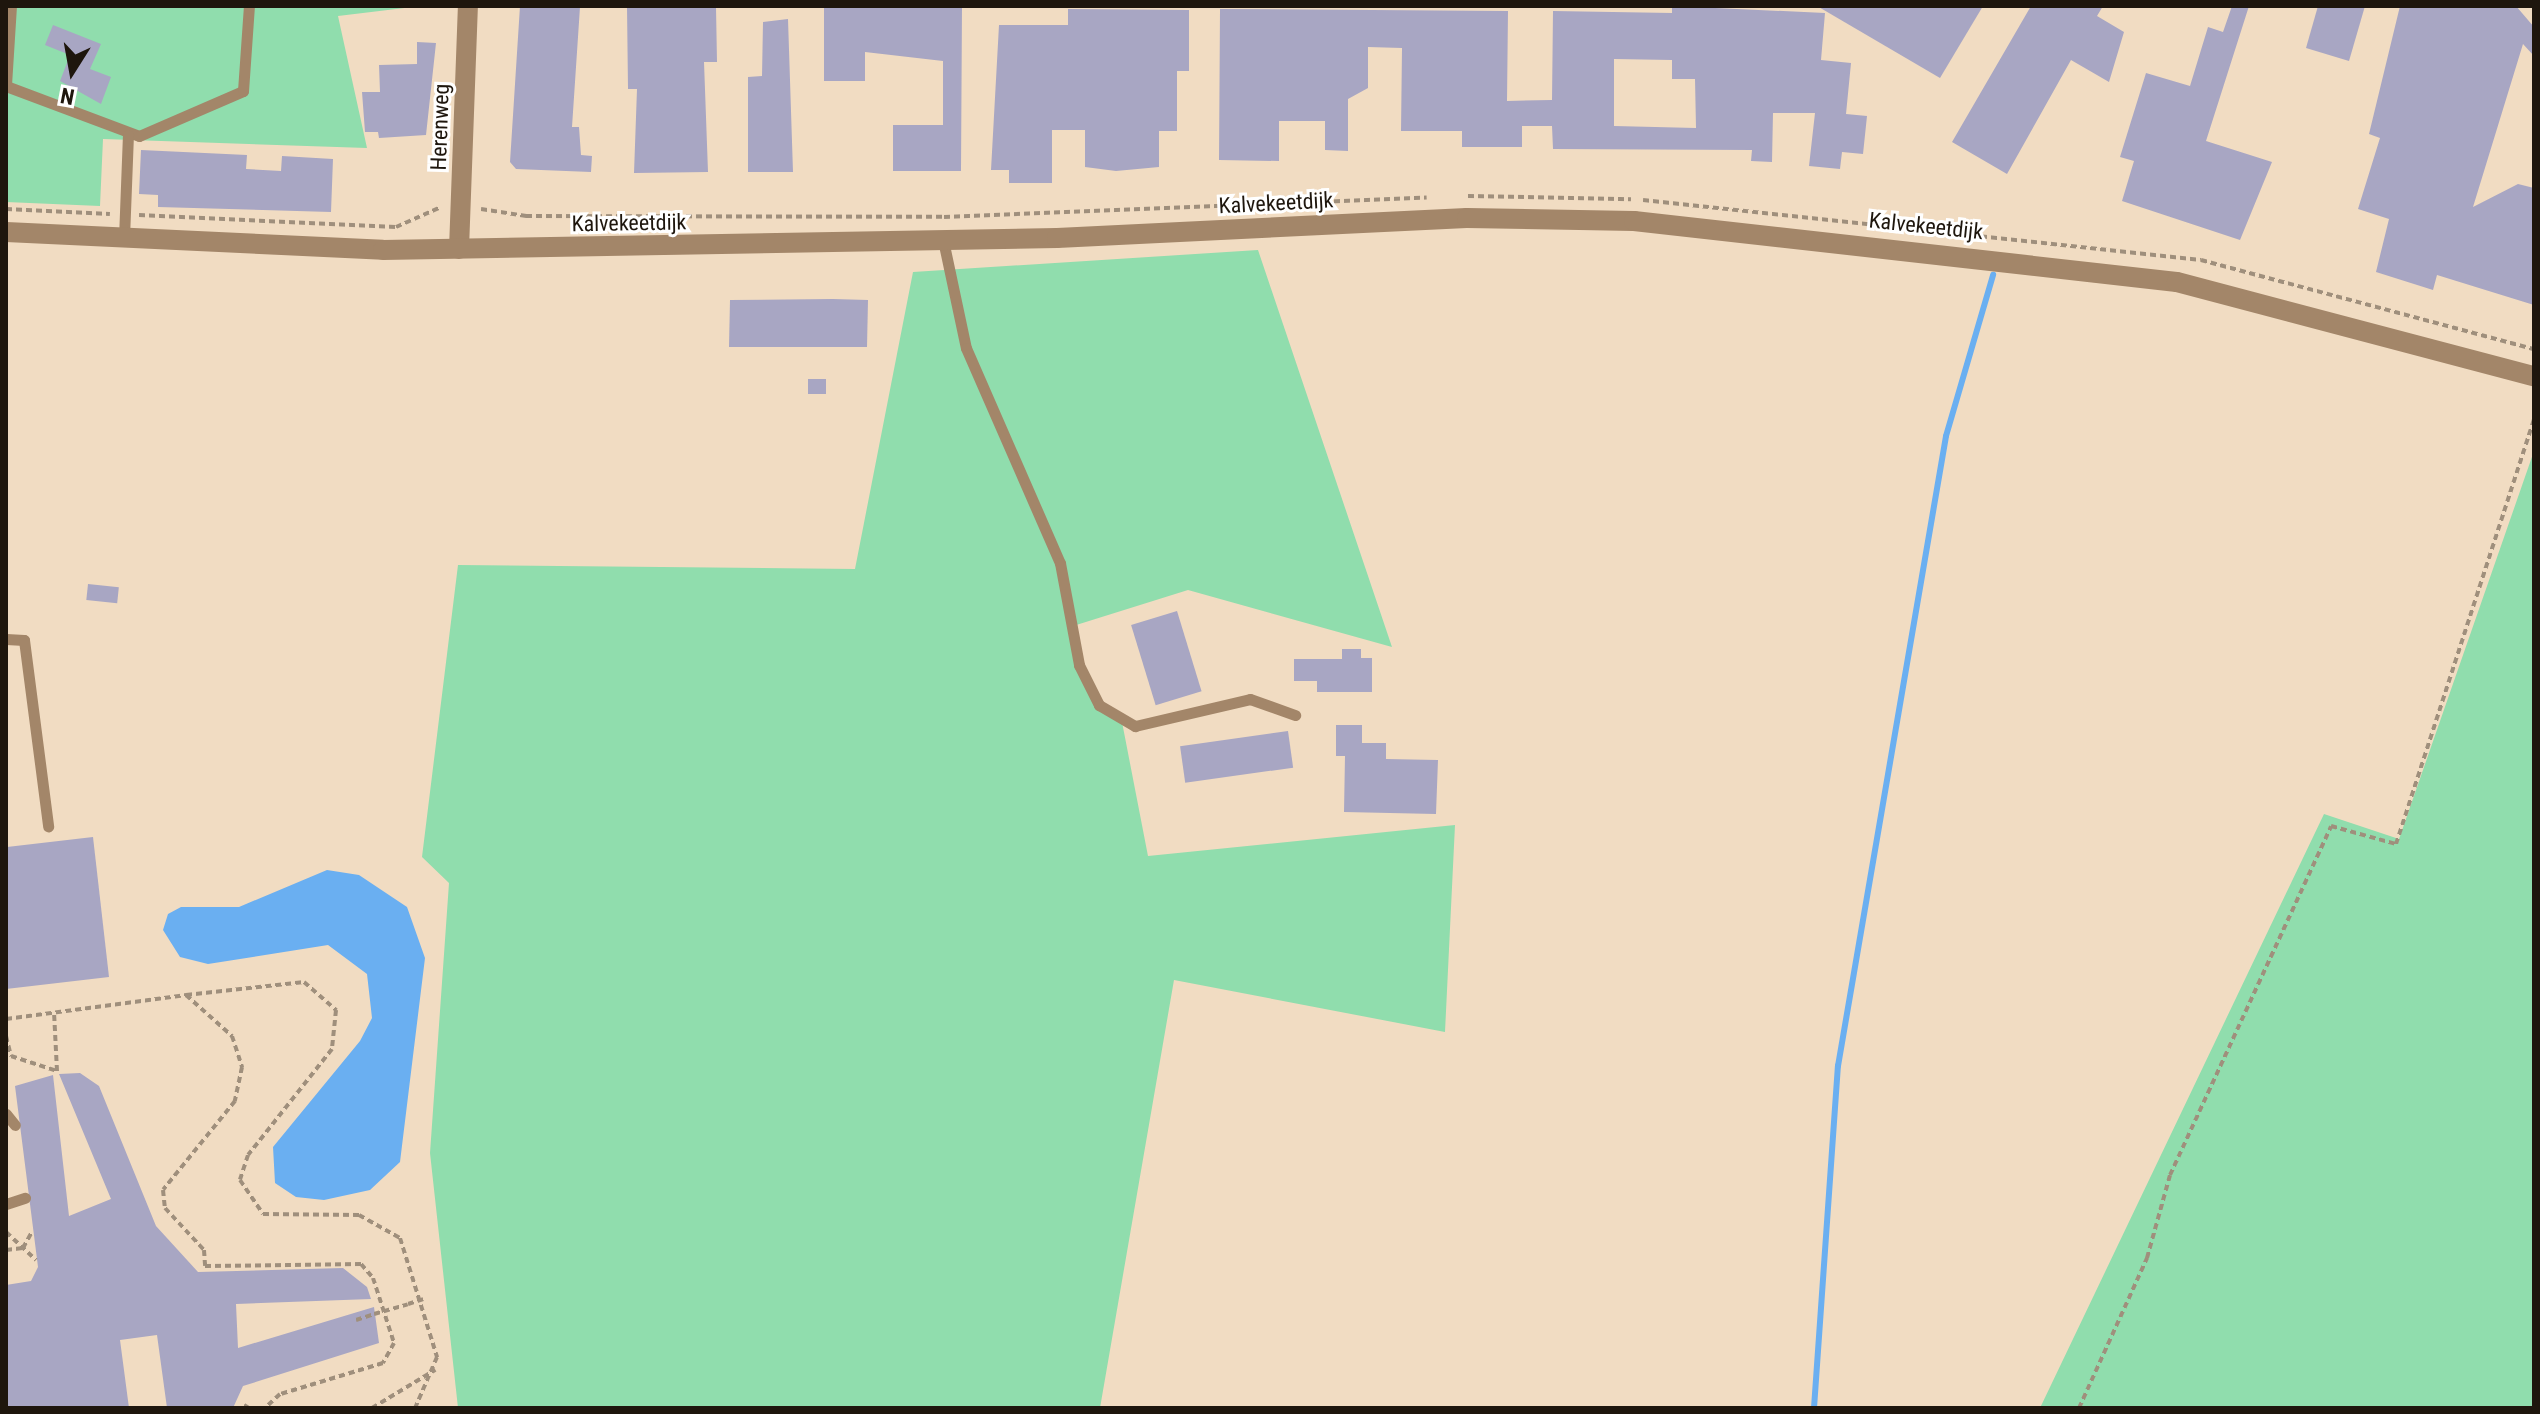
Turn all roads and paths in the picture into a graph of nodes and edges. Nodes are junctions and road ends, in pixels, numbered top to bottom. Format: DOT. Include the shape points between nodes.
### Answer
graph roads {
  1 [pos="11,6"];
  2 [pos="249,6"];
  3 [pos="468,6"];
  4 [pos="6,85"];
  5 [pos="128,135"];
  6 [pos="6,232"];
  7 [pos="124,238"];
  8 [pos="943,240"];
  9 [pos="459,249"];
  10 [pos="2534,376"];
  11 [pos="2534,419"];
  12 [pos="6,639"];
  13 [pos="1295,715"];
  14 [pos="48,826"];
  15 [pos="186,995"];
  16 [pos="54,1012"];
  17 [pos="6,1019"];
  18 [pos="6,1036"];
  19 [pos="6,1114"];
  20 [pos="15,1125"];
  21 [pos="25,1198"];
  22 [pos="6,1204"];
  23 [pos="6,1232"];
  24 [pos="32,1232"];
  25 [pos="23,1248"];
  26 [pos="6,1250"];
  27 [pos="36,1260"];
  28 [pos="423,1299"];
  29 [pos="356,1320"];
  30 [pos="435,1370"];
  31 [pos="265,1408"];
  32 [pos="372,1408"];
  33 [pos="415,1408"];
  34 [pos="2079,1408"];
  1 -- 4 [label="lane"];
  2 -- 5 [label="lane" via="243,91"];
  3 -- 9 [label="street, Herenweg"];
  4 -- 5 [label="lane"];
  5 -- 7 [label="lane"];
  6 -- 7 [label="street, Kalvekeetdijk"];
  7 -- 9 [label="street, Kalvekeetdijk"];
  8 -- 9 [label="street, Kalvekeetdijk"];
  8 -- 10 [label="street, Kalvekeetdijk" via="1467,218 1682,225 2177,282"];
  8 -- 13 [label="lane" via="966,348 1060,563 1079,665 1099,705 1135,726 1250,699"];
  11 -- 34 [label="path" via="2396,844 2331,826 2170,1175 2147,1258"];
  12 -- 14 [label="lane" via="24,640"];
  15 -- 16 [label="path"];
  15 -- 28 [label="path" via="286,981 304,982 329,998 339,1021 332,1049 248,1155 243,1192 263,1214 359,1215 388,1227 407,1249"];
  15 -- 31 [label="path" via="232,1036 240,1085 163,1190 165,1208 204,1250 205,1266 361,1264 373,1278 394,1343 383,1363 280,1394"];
  16 -- 17 [label="path"];
  16 -- 18 [label="path" via="57,1071 11,1056"];
  19 -- 20 [label="lane"];
  21 -- 22 [label="lane"];
  23 -- 25 [label="path"];
  24 -- 25 [label="path"];
  25 -- 26 [label="path"];
  25 -- 27 [label="path"];
  28 -- 29 [label="path, bridge"];
  28 -- 30 [label="path" via="436,1342"];
  30 -- 32 [label="path"];
  30 -- 33 [label="path"];
}
